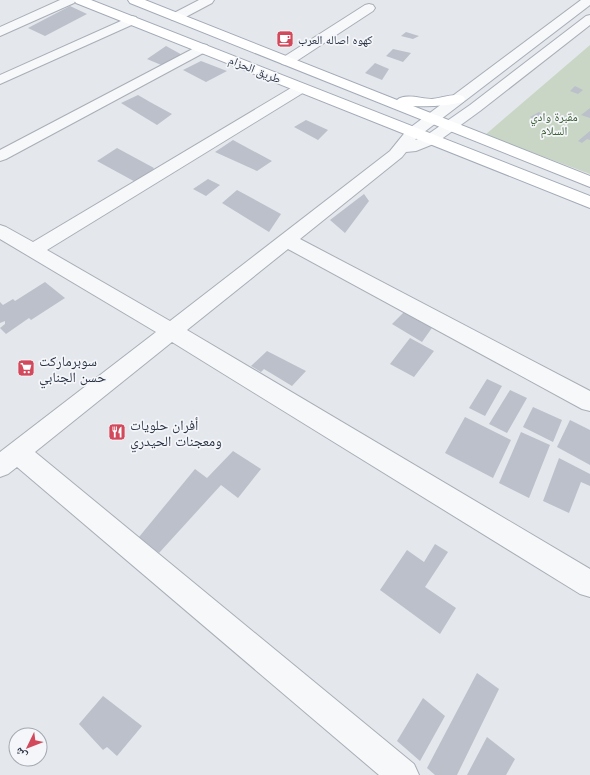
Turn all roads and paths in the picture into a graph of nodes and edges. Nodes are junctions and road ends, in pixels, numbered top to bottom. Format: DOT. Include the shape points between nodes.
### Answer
graph roads {
  1 [pos="70,0"];
  2 [pos="80,0"];
  3 [pos="134,0"];
  4 [pos="208,0"];
  5 [pos="589,0"];
  6 [pos="369,8"];
  7 [pos="176,17"];
  8 [pos="590,19"];
  9 [pos="132,20"];
  10 [pos="0,32"];
  11 [pos="202,48"];
  12 [pos="287,61"];
  13 [pos="0,80"];
  14 [pos="301,88"];
  15 [pos="383,98"];
  16 [pos="458,99"];
  17 [pos="432,119"];
  18 [pos="450,126"];
  19 [pos="413,133"];
  20 [pos="430,140"];
  21 [pos="396,154"];
  22 [pos="0,156"];
  23 [pos="590,182"];
  24 [pos="590,202"];
  25 [pos="0,231"];
  26 [pos="286,240"];
  27 [pos="33,250"];
  28 [pos="170,331"];
  29 [pos="590,402"];
  30 [pos="8,459"];
  31 [pos="590,584"];
  32 [pos="403,775"];
  1 -- 10 [label="street"];
  2 -- 9 [label="main road, طريق الحزام"];
  3 -- 7 [label="main road, طريق الحزام"];
  4 -- 7 [label="street"];
  5 -- 16 [label="street"];
  6 -- 12 [label="street"];
  7 -- 12 [label="main road, طريق الحزام"];
  8 -- 18 [label="street"];
  9 -- 11 [label="main road, طريق الحزام"];
  9 -- 13 [label="street"];
  11 -- 14 [label="main road, طريق الحزام"];
  11 -- 22 [label="street"];
  12 -- 15 [label="main road, طريق الحزام"];
  14 -- 19 [label="main road, طريق الحزام"];
  14 -- 27 [label="street"];
  15 -- 16 [label="main road" via="432,103"];
  15 -- 17 [label="main road, طريق الحزام"];
  16 -- 17 [label="street"];
  17 -- 18 [label="main road, طريق الحزام"];
  17 -- 19 [label="street"];
  18 -- 20 [label="street"];
  18 -- 23 [label="main road, طريق الحزام"];
  19 -- 20 [label="main road, طريق الحزام"];
  19 -- 21 [label="street"];
  20 -- 21 [label="street"];
  20 -- 24 [label="main road, طريق الحزام"];
  21 -- 26 [label="street"];
  25 -- 27 [label="street"];
  26 -- 28 [label="street"];
  26 -- 29 [label="street"];
  27 -- 28 [label="street"];
  28 -- 30 [label="street"];
  28 -- 31 [label="street"];
  30 -- 32 [label="street"];
}
